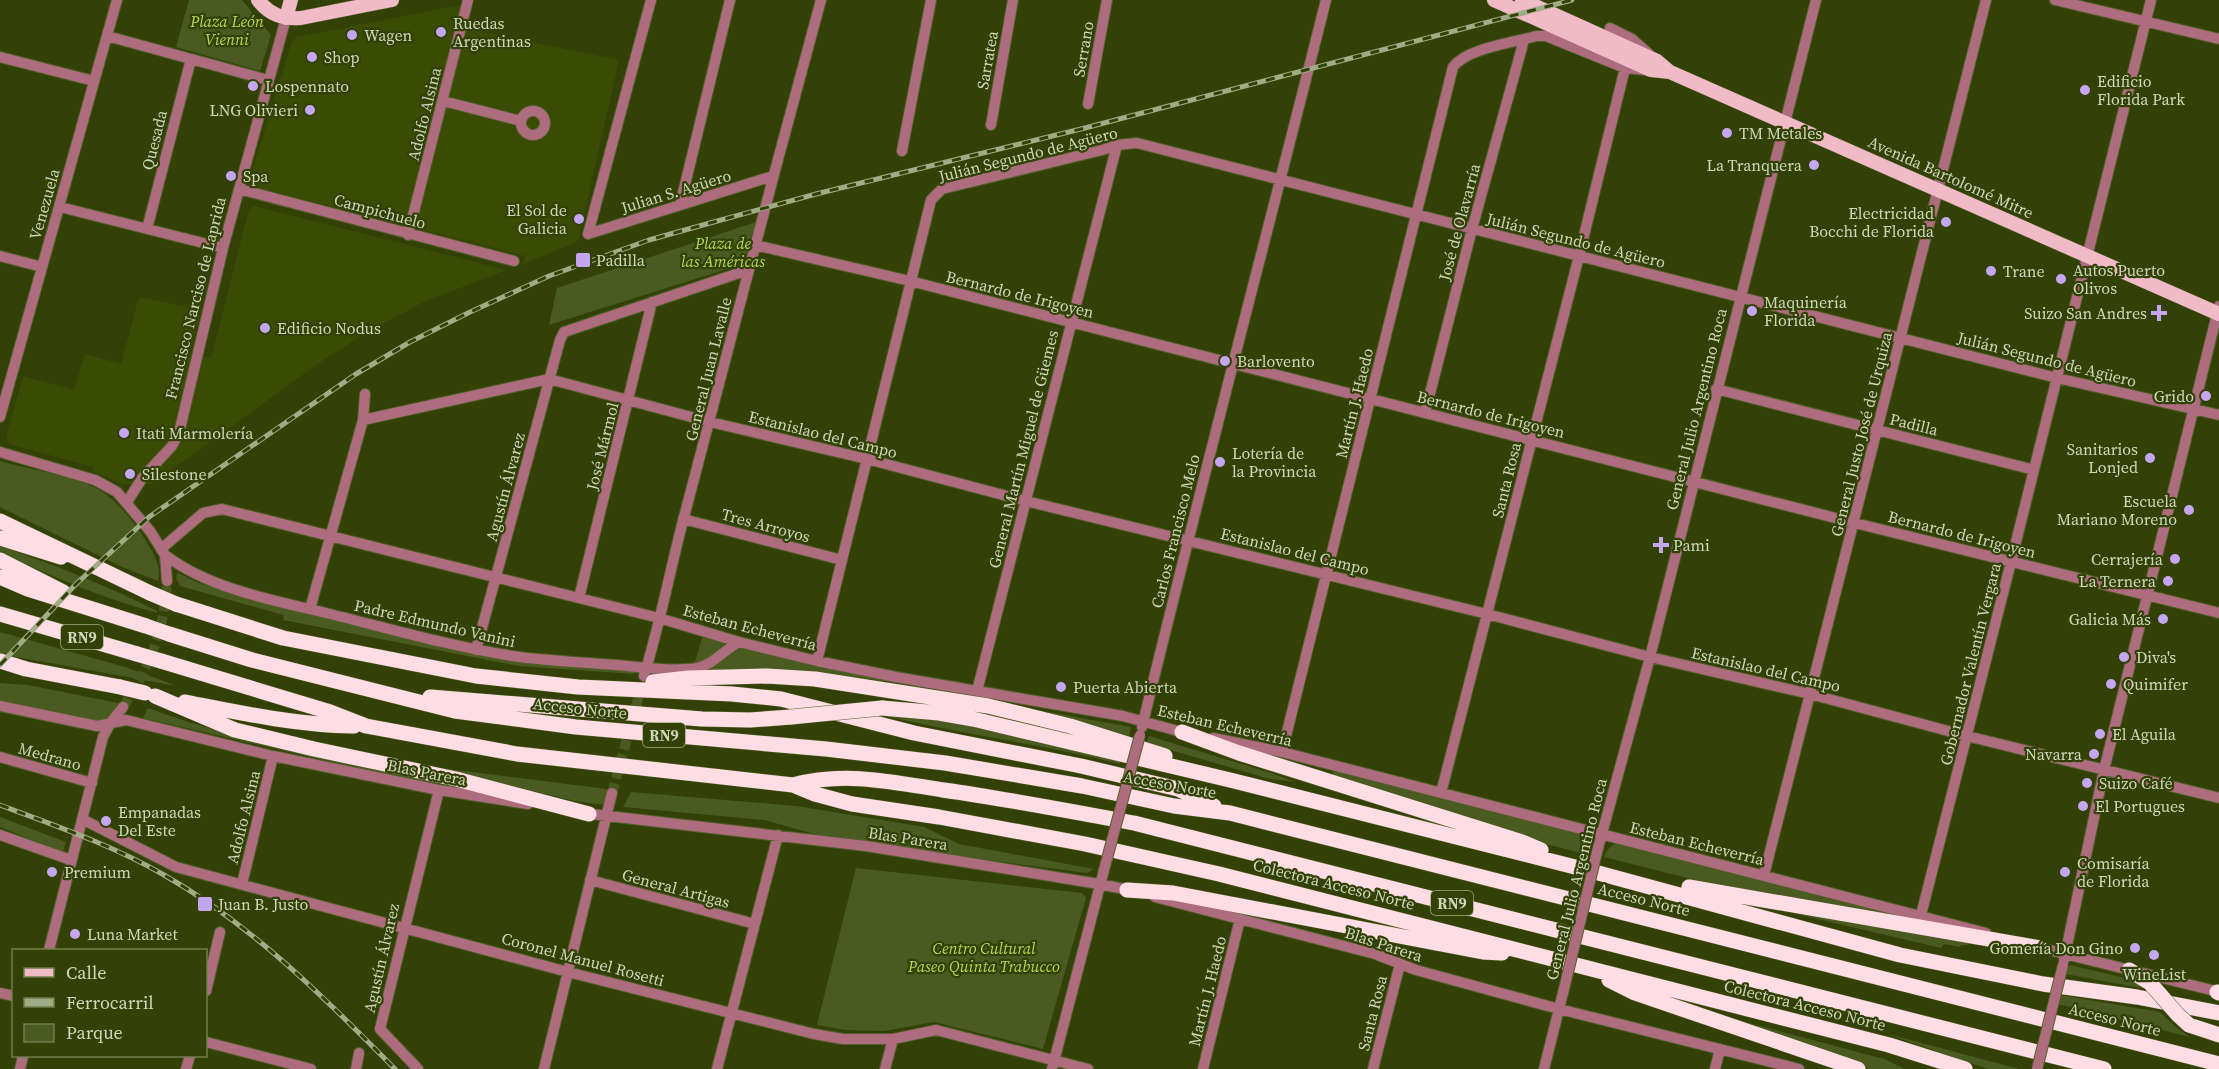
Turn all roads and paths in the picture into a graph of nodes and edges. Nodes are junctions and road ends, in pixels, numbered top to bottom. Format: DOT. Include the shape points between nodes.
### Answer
graph roads {
  1 [pos="117,0"];
  2 [pos="258,0"];
  3 [pos="291,0"];
  4 [pos="392,0"];
  5 [pos="468,0"];
  6 [pos="651,0"];
  7 [pos="730,0"];
  8 [pos="821,0"];
  9 [pos="931,0"];
  10 [pos="1013,0"];
  11 [pos="1107,0"];
  12 [pos="1326,0"];
  13 [pos="1494,0"];
  14 [pos="1522,0"];
  15 [pos="1816,0"];
  16 [pos="1986,0"];
  17 [pos="2055,0"];
  18 [pos="2151,0"];
  19 [pos="286,18"];
  20 [pos="2145,22"];
  21 [pos="1610,28"];
  22 [pos="107,36"];
  23 [pos="2219,39"];
  24 [pos="1524,40"];
  25 [pos="0,57"];
  26 [pos="191,59"];
  27 [pos="1654,66"];
  28 [pos="1625,68"];
  29 [pos="268,80"];
  30 [pos="94,81"];
  31 [pos="443,101"];
  32 [pos="1088,104"];
  33 [pos="521,121"];
  34 [pos="1784,122"];
  35 [pos="991,125"];
  36 [pos="1117,145"];
  37 [pos="902,151"];
  38 [pos="773,176"];
  39 [pos="1281,180"];
  40 [pos="239,189"];
  41 [pos="1939,190"];
  42 [pos="680,205"];
  43 [pos="60,207"];
  44 [pos="1416,214"];
  45 [pos="147,229"];
  46 [pos="1472,229"];
  47 [pos="408,235"];
  48 [pos="755,245"];
  49 [pos="223,248"];
  50 [pos="2088,255"];
  51 [pos="0,256"];
  52 [pos="1579,256"];
  53 [pos="514,261"];
  54 [pos="42,267"];
  55 [pos="748,270"];
  56 [pos="910,281"];
  57 [pos="1740,297"];
  58 [pos="652,302"];
  59 [pos="2218,311"];
  60 [pos="1071,322"];
  61 [pos="1900,338"];
  62 [pos="1232,364"];
  63 [pos="2057,378"];
  64 [pos="549,379"];
  65 [pos="1716,389"];
  66 [pos="365,394"];
  67 [pos="1370,399"];
  68 [pos="628,401"];
  69 [pos="2193,408"];
  70 [pos="1425,413"];
  71 [pos="2219,415"];
  72 [pos="0,417"];
  73 [pos="363,420"];
  74 [pos="710,422"];
  75 [pos="1877,430"];
  76 [pos="1532,440"];
  77 [pos="0,452"];
  78 [pos="867,459"];
  79 [pos="2034,470"];
  80 [pos="1694,482"];
  81 [pos="1026,501"];
  82 [pos="127,502"];
  83 [pos="683,519"];
  84 [pos="0,521"];
  85 [pos="1855,523"];
  86 [pos="331,537"];
  87 [pos="0,538"];
  88 [pos="1188,540"];
  89 [pos="163,552"];
  90 [pos="0,560"];
  91 [pos="842,560"];
  92 [pos="2011,562"];
  93 [pos="90,565"];
  94 [pos="1327,575"];
  95 [pos="0,577"];
  96 [pos="496,577"];
  97 [pos="167,581"];
  98 [pos="2148,595"];
  99 [pos="579,598"];
  100 [pos="0,608"];
  101 [pos="310,609"];
  102 [pos="103,612"];
  103 [pos="2219,613"];
  104 [pos="0,614"];
  105 [pos="1487,614"];
  106 [pos="659,618"];
  107 [pos="26,620"];
  108 [pos="739,642"];
  109 [pos="476,650"];
  110 [pos="1650,657"];
  111 [pos="0,661"];
  112 [pos="817,661"];
  113 [pos="0,668"];
  114 [pos="26,669"];
  115 [pos="645,671"];
  116 [pos="613,687"];
  117 [pos="977,691"];
  118 [pos="386,693"];
  119 [pos="150,694"];
  120 [pos="1810,694"];
  121 [pos="0,706"];
  122 [pos="123,707"];
  123 [pos="111,722"];
  124 [pos="1143,722"];
  125 [pos="366,726"];
  126 [pos="1182,732"];
  127 [pos="1967,736"];
  128 [pos="1282,752"];
  129 [pos="273,756"];
  130 [pos="0,757"];
  131 [pos="2104,770"];
  132 [pos="1230,780"];
  133 [pos="92,783"];
  134 [pos="793,785"];
  135 [pos="439,790"];
  136 [pos="612,793"];
  137 [pos="1441,793"];
  138 [pos="2219,798"];
  139 [pos="1230,813"];
  140 [pos="589,814"];
  141 [pos="606,816"];
  142 [pos="82,819"];
  143 [pos="1601,834"];
  144 [pos="0,835"];
  145 [pos="778,835"];
  146 [pos="71,860"];
  147 [pos="1591,871"];
  148 [pos="1607,875"];
  149 [pos="1764,875"];
  150 [pos="590,880"];
  151 [pos="242,884"];
  152 [pos="1099,884"];
  153 [pos="1127,890"];
  154 [pos="1921,915"];
  155 [pos="1240,919"];
  156 [pos="755,924"];
  157 [pos="403,927"];
  158 [pos="220,932"];
  159 [pos="2040,948"];
  160 [pos="49,949"];
  161 [pos="1546,957"];
  162 [pos="2064,960"];
  163 [pos="1400,964"];
  164 [pos="1580,965"];
  165 [pos="2129,970"];
  166 [pos="568,972"];
  167 [pos="207,987"];
  168 [pos="2218,990"];
  169 [pos="1559,1009"];
  170 [pos="730,1012"];
  171 [pos="2219,1013"];
  172 [pos="2219,1035"];
  173 [pos="893,1039"];
  174 [pos="207,1042"];
  175 [pos="1720,1049"];
  176 [pos="359,1053"];
  177 [pos="2219,1064"];
  178 [pos="1053,1065"];
  179 [pos="311,1069"];
  180 [pos="356,1069"];
  181 [pos="418,1069"];
  182 [pos="544,1069"];
  183 [pos="717,1069"];
  184 [pos="885,1069"];
  185 [pos="1088,1069"];
  186 [pos="1203,1069"];
  187 [pos="1373,1069"];
  188 [pos="1545,1069"];
  189 [pos="1715,1069"];
  190 [pos="1799,1069"];
  191 [pos="1858,1069"];
  192 [pos="1965,1069"];
  193 [pos="2037,1069"];
  194 [pos="2104,1069"];
  1 -- 22 [label="street, Venezuela"];
  2 -- 19 [label="main road" via="270,13"];
  3 -- 19 [label="main road, Francisco Narciso de Laprida"];
  4 -- 19 [label="main road"];
  5 -- 31 [label="street, Adolfo Alsina"];
  6 -- 42 [label="street, Julian S. Agüero" via="588,234"];
  7 -- 42 [label="street"];
  8 -- 38 [label="street, General Juan Lavalle"];
  9 -- 37 [label="street"];
  10 -- 35 [label="street, Sarratea"];
  11 -- 32 [label="street, Serrano"];
  12 -- 39 [label="street, Carlos Francisco Melo"];
  13 -- 27 [label="main road, Avenida Bartolomé Mitre"];
  14 -- 27 [label="main road, Avenida Bartolomé Mitre"];
  15 -- 34 [label="street, General Julio Argentino Roca"];
  16 -- 41 [label="street, General Justo José de Urquiza"];
  17 -- 20 [label="street"];
  18 -- 20 [label="street, Gobernador Valentín Vergara"];
  19 -- 29 [label="street, Francisco Narciso de Laprida"];
  20 -- 23 [label="street"];
  20 -- 50 [label="street, Gobernador Valentín Vergara"];
  21 -- 27 [label="street" via="1632,39"];
  22 -- 26 [label="street"];
  22 -- 30 [label="street, Venezuela"];
  24 -- 28 [label="street" via="1554,38"];
  24 -- 44 [label="street, Martín J. Haedo" via="1469,54 1457,61 1450,75"];
  24 -- 46 [label="street, José de Olavarría"];
  25 -- 30 [label="street"];
  26 -- 29 [label="street"];
  26 -- 45 [label="street, Quesada"];
  27 -- 28 [label="street"];
  27 -- 34 [label="main road, Avenida Bartolomé Mitre"];
  28 -- 52 [label="street, Santa Rosa"];
  29 -- 40 [label="street, Francisco Narciso de Laprida"];
  30 -- 43 [label="street, Venezuela"];
  31 -- 33 [label="street"];
  31 -- 47 [label="street, Adolfo Alsina"];
  34 -- 41 [label="main road, Avenida Bartolomé Mitre"];
  34 -- 57 [label="street, General Julio Argentino Roca"];
  36 -- 39 [label="street, Julián Segundo de Agüero" via="1137,143"];
  36 -- 56 [label="street, Julián Segundo de Agüero" via="942,189 931,200"];
  36 -- 60 [label="street, General Martín Miguel de Güemes"];
  38 -- 42 [label="street, Julian S. Agüero"];
  38 -- 48 [label="street, General Juan Lavalle"];
  39 -- 44 [label="street, Julián Segundo de Agüero"];
  39 -- 62 [label="street, Carlos Francisco Melo"];
  40 -- 47 [label="street, Campichuelo"];
  40 -- 49 [label="street, Francisco Narciso de Laprida"];
  41 -- 50 [label="main road, Avenida Bartolomé Mitre"];
  41 -- 61 [label="street, General Justo José de Urquiza"];
  43 -- 45 [label="street"];
  43 -- 54 [label="street, Venezuela"];
  44 -- 46 [label="street, Julián Segundo de Agüero"];
  44 -- 67 [label="street, Martín J. Haedo"];
  45 -- 49 [label="street"];
  46 -- 52 [label="street, Julián Segundo de Agüero"];
  46 -- 70 [label="street, José de Olavarría"];
  47 -- 53 [label="street, Campichuelo"];
  48 -- 55 [label="street, General Juan Lavalle"];
  48 -- 56 [label="street, Bernardo de Irigoyen"];
  49 -- 82 [label="street, Francisco Narciso de Laprida" via="179,433"];
  50 -- 59 [label="main road, Avenida Bartolomé Mitre"];
  50 -- 63 [label="street, Gobernador Valentín Vergara"];
  51 -- 54 [label="street"];
  52 -- 57 [label="street, Julián Segundo de Agüero"];
  52 -- 76 [label="street, Santa Rosa"];
  54 -- 72 [label="street, Venezuela"];
  55 -- 58 [label="street"];
  55 -- 74 [label="street, General Juan Lavalle"];
  56 -- 60 [label="street, Bernardo de Irigoyen"];
  56 -- 78 [label="street"];
  57 -- 61 [label="street, Julián Segundo de Agüero"];
  57 -- 65 [label="street, General Julio Argentino Roca"];
  58 -- 64 [label="street, Agustín Álvarez" via="564,332"];
  58 -- 68 [label="street, José Mármol"];
  59 -- 69 [label="street"];
  60 -- 62 [label="street, Bernardo de Irigoyen"];
  60 -- 81 [label="street, General Martín Miguel de Güemes"];
  61 -- 63 [label="street, Julián Segundo de Agüero"];
  61 -- 75 [label="street, General Justo José de Urquiza"];
  62 -- 67 [label="street, Bernardo de Irigoyen"];
  62 -- 88 [label="street, Carlos Francisco Melo"];
  63 -- 69 [label="street, Julián Segundo de Agüero"];
  63 -- 79 [label="street, Gobernador Valentín Vergara"];
  64 -- 68 [label="street, Estanislao del Campo"];
  64 -- 73 [label="street, Estanislao del Campo"];
  64 -- 96 [label="street, Agustín Álvarez"];
  65 -- 75 [label="street, Padilla"];
  65 -- 80 [label="street, General Julio Argentino Roca"];
  66 -- 73 [label="street"];
  67 -- 70 [label="street, Bernardo de Irigoyen"];
  67 -- 94 [label="street, Martín J. Haedo"];
  68 -- 74 [label="street, Estanislao del Campo"];
  68 -- 99 [label="street, José Mármol"];
  69 -- 71 [label="street, Julián Segundo de Agüero"];
  69 -- 98 [label="street"];
  70 -- 76 [label="street, Bernardo de Irigoyen"];
  73 -- 86 [label="street"];
  74 -- 78 [label="street, Estanislao del Campo"];
  74 -- 83 [label="street, General Juan Lavalle"];
  75 -- 79 [label="street, Padilla"];
  75 -- 85 [label="street, General Justo José de Urquiza"];
  76 -- 80 [label="street, Bernardo de Irigoyen"];
  76 -- 105 [label="street, Santa Rosa"];
  77 -- 82 [label="street" via="106,484"];
  78 -- 81 [label="street, Estanislao del Campo"];
  78 -- 91 [label="street"];
  79 -- 92 [label="street, Gobernador Valentín Vergara"];
  80 -- 85 [label="street, Bernardo de Irigoyen"];
  80 -- 110 [label="street, General Julio Argentino Roca"];
  81 -- 88 [label="street, Estanislao del Campo"];
  81 -- 117 [label="street, General Martín Miguel de Güemes"];
  82 -- 89 [label="street"];
  83 -- 91 [label="street, Tres Arroyos"];
  83 -- 106 [label="street, General Juan Lavalle"];
  84 -- 93 [label="highway"];
  85 -- 92 [label="street, Bernardo de Irigoyen"];
  85 -- 120 [label="street, General Justo José de Urquiza"];
  86 -- 89 [label="street, Esteban Echeverría" via="213,510 193,520"];
  86 -- 96 [label="street, Esteban Echeverría"];
  86 -- 101 [label="street"];
  87 -- 93 [label="highway"];
  88 -- 94 [label="street, Estanislao del Campo"];
  88 -- 124 [label="street, Carlos Francisco Melo"];
  89 -- 97 [label="street"];
  89 -- 101 [label="street, Padre Edmundo Vanini" via="183,568 218,583"];
  90 -- 102 [label="highway"];
  91 -- 112 [label="street"];
  92 -- 98 [label="street, Bernardo de Irigoyen"];
  92 -- 127 [label="street, Gobernador Valentín Vergara"];
  93 -- 116 [label="highway, bridge" via="176,604 284,638 439,670 530,683"];
  94 -- 105 [label="street, Estanislao del Campo"];
  94 -- 128 [label="street, Martín J. Haedo"];
  95 -- 102 [label="highway"];
  96 -- 99 [label="street, Esteban Echeverría"];
  96 -- 109 [label="street, Agustín Álvarez"];
  98 -- 103 [label="street, Bernardo de Irigoyen"];
  98 -- 131 [label="street"];
  99 -- 106 [label="street, Esteban Echeverría"];
  100 -- 107 [label="highway"];
  101 -- 109 [label="street, Padre Edmundo Vanini"];
  102 -- 118 [label="highway, Acceso Norte / RN9, bridge" via="252,660"];
  104 -- 107 [label="highway"];
  105 -- 110 [label="street, Estanislao del Campo"];
  105 -- 137 [label="street, Santa Rosa"];
  106 -- 108 [label="street, Esteban Echeverría"];
  106 -- 115 [label="street, General Juan Lavalle"];
  107 -- 125 [label="highway, RN9, bridge"];
  108 -- 112 [label="street, Esteban Echeverría"];
  108 -- 115 [label="street, Padre Edmundo Vanini" via="701,667"];
  109 -- 115 [label="street, Padre Edmundo Vanini"];
  110 -- 120 [label="street, Estanislao del Campo"];
  110 -- 143 [label="street, General Julio Argentino Roca"];
  111 -- 114 [label="highway"];
  112 -- 117 [label="street, Esteban Echeverría"];
  113 -- 114 [label="highway"];
  114 -- 119 [label="highway, bridge"];
  116 -- 132 [label="highway" via="688,678 815,679 988,706 1058,723"];
  116 -- 139 [label="highway" via="781,699 914,734 1178,789"];
  117 -- 124 [label="street, Esteban Echeverría"];
  118 -- 132 [label="highway, bridge" via="732,720 882,708 939,713"];
  118 -- 139 [label="highway, Acceso Norte / RN9" via="455,711 519,720 945,763"];
  119 -- 125 [label="highway" via="251,716 315,725"];
  119 -- 140 [label="highway" via="235,730 456,779"];
  120 -- 127 [label="street, Estanislao del Campo"];
  120 -- 149 [label="street, General Justo José de Urquiza"];
  121 -- 123 [label="street, Blas Parera" via="97,726"];
  122 -- 123 [label="street"];
  123 -- 129 [label="street, Blas Parera" via="126,720"];
  123 -- 133 [label="street"];
  124 -- 126 [label="street, Esteban Echeverría"];
  124 -- 152 [label="street, Carlos Francisco Melo, bridge"];
  125 -- 134 [label="highway, RN9" via="517,754"];
  126 -- 128 [label="street, Esteban Echeverría"];
  126 -- 147 [label="highway" via="1522,843"];
  127 -- 131 [label="street, Estanislao del Campo"];
  127 -- 154 [label="street, Gobernador Valentín Vergara"];
  128 -- 137 [label="street, Esteban Echeverría"];
  129 -- 135 [label="street, Blas Parera"];
  129 -- 151 [label="street, Adolfo Alsina"];
  130 -- 133 [label="street, Medrano"];
  131 -- 138 [label="street, Estanislao del Campo"];
  131 -- 162 [label="street"];
  132 -- 147 [label="highway"];
  133 -- 142 [label="street"];
  134 -- 161 [label="highway, Colectora Acceso Norte" via="852,804 1085,844 1219,873"];
  134 -- 194 [label="highway, RN9" via="814,779 858,777 1134,823"];
  135 -- 140 [label="street, Blas Parera"];
  135 -- 157 [label="street, Agustín Álvarez"];
  136 -- 141 [label="street"];
  137 -- 143 [label="street, Esteban Echeverría"];
  139 -- 177 [label="highway, Acceso Norte / RN9"];
  140 -- 141 [label="street, Blas Parera"];
  141 -- 145 [label="street, Blas Parera"];
  141 -- 150 [label="street"];
  142 -- 146 [label="street"];
  142 -- 151 [label="street, Coronel Manuel Rosetti" via="176,867"];
  143 -- 149 [label="street, Esteban Echeverría"];
  143 -- 169 [label="street, General Julio Argentino Roca, bridge"];
  144 -- 146 [label="street"];
  145 -- 152 [label="street, Blas Parera"];
  145 -- 156 [label="street"];
  146 -- 160 [label="street"];
  147 -- 148 [label="highway"];
  148 -- 159 [label="highway"];
  148 -- 171 [label="highway" via="1900,954 2043,984"];
  149 -- 154 [label="street, Esteban Echeverría"];
  150 -- 156 [label="street, General Artigas"];
  150 -- 166 [label="street"];
  151 -- 157 [label="street, Coronel Manuel Rosetti"];
  152 -- 153 [label="street, Blas Parera"];
  152 -- 178 [label="street, Carlos Francisco Melo"];
  153 -- 155 [label="street, Blas Parera"];
  153 -- 161 [label="highway" via="1173,892 1483,952"];
  154 -- 159 [label="street, Esteban Echeverría"];
  155 -- 163 [label="street, Blas Parera"];
  155 -- 186 [label="street, Martín J. Haedo"];
  156 -- 170 [label="street"];
  157 -- 166 [label="street, Coronel Manuel Rosetti"];
  157 -- 181 [label="street, Agustín Álvarez" via="380,1029"];
  158 -- 167 [label="street"];
  159 -- 162 [label="street, Esteban Echeverría"];
  161 -- 164 [label="highway, Colectora Acceso Norte"];
  162 -- 165 [label="street, Esteban Echeverría"];
  162 -- 193 [label="street, bridge"];
  163 -- 169 [label="street, Blas Parera"];
  163 -- 187 [label="street, Santa Rosa"];
  164 -- 191 [label="highway" via="1635,993"];
  164 -- 192 [label="highway, Colectora Acceso Norte" via="1889,1045"];
  165 -- 168 [label="street, Esteban Echeverría"];
  165 -- 172 [label="highway, bridge" via="2150,983 2189,1025"];
  166 -- 170 [label="street, Coronel Manuel Rosetti"];
  166 -- 182 [label="street"];
  169 -- 175 [label="street, Blas Parera"];
  169 -- 188 [label="street, General Julio Argentino Roca"];
  170 -- 173 [label="street, Coronel Manuel Rosetti" via="843,1039"];
  170 -- 183 [label="street"];
  173 -- 178 [label="street, Coronel Manuel Rosetti" via="936,1030"];
  173 -- 184 [label="street"];
  174 -- 179 [label="street"];
  175 -- 189 [label="street"];
  175 -- 190 [label="street, Blas Parera"];
  176 -- 180 [label="street"];
  178 -- 185 [label="street, Coronel Manuel Rosetti"];
}
